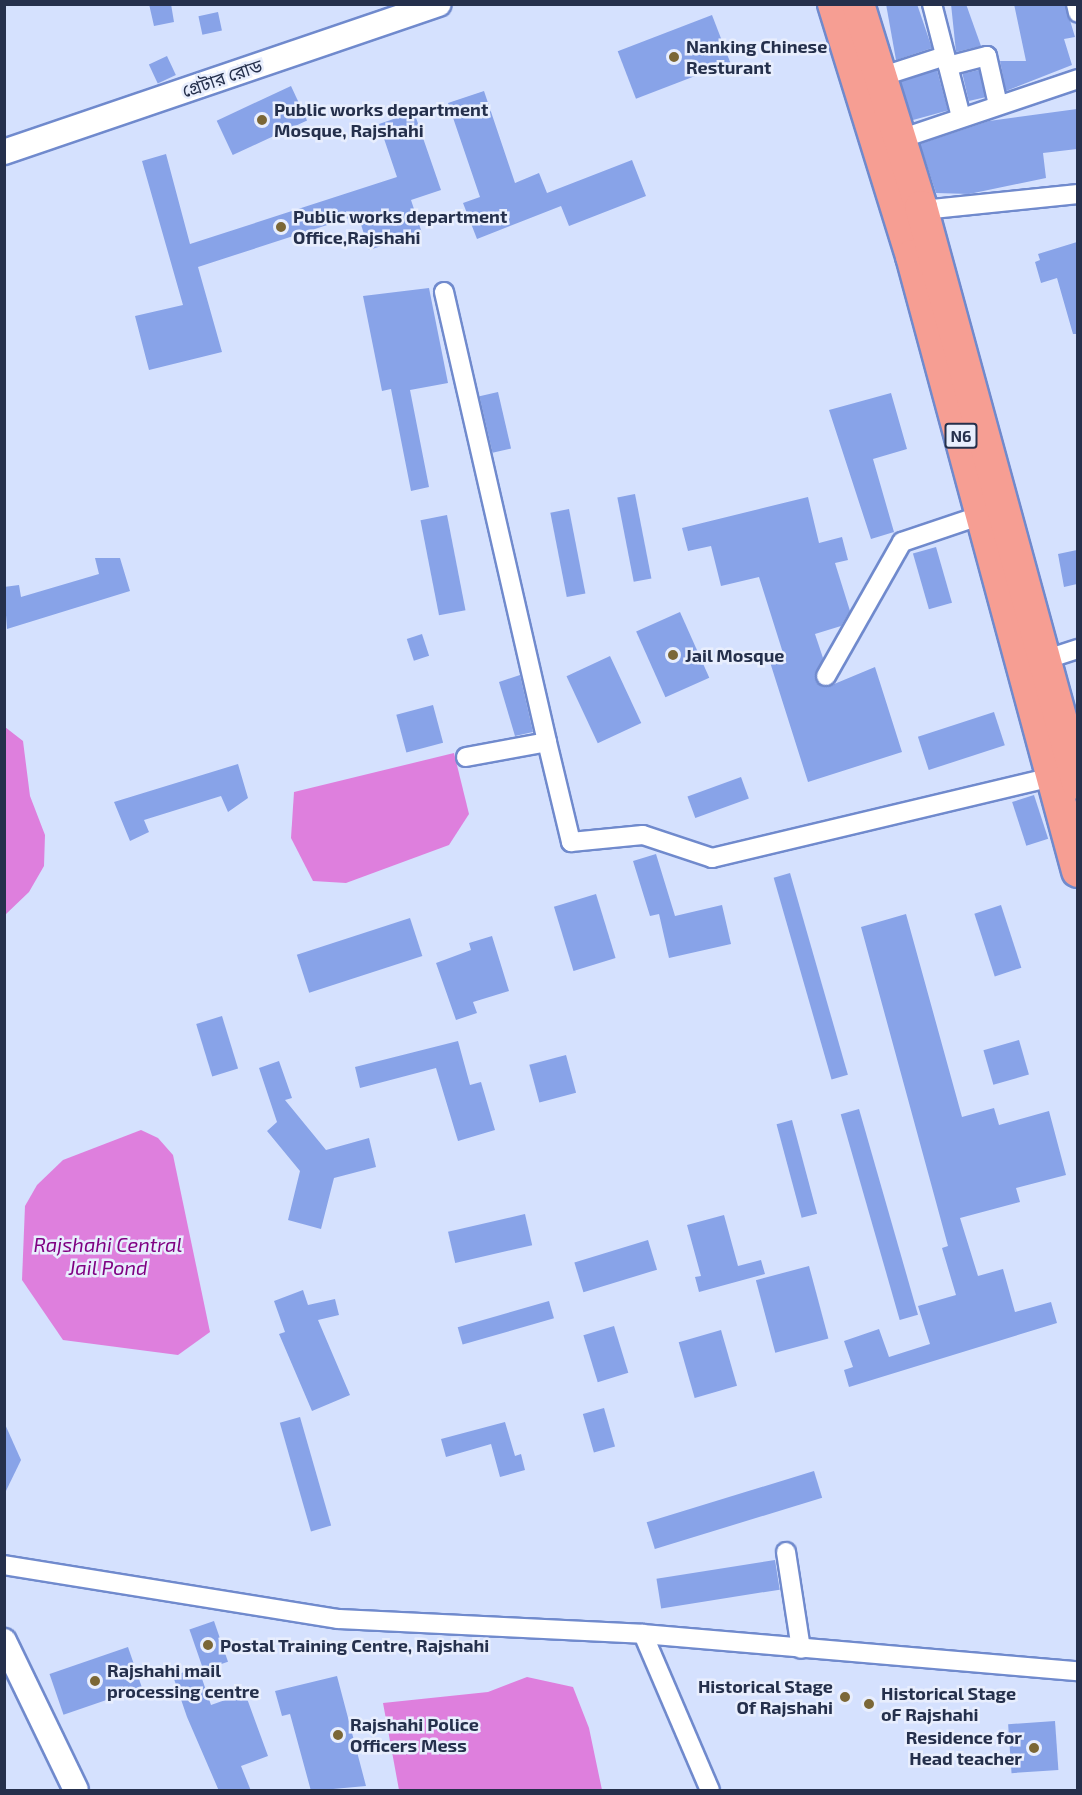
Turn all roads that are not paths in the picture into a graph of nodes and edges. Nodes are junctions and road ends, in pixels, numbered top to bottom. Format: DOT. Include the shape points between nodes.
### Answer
graph roads {
  1 [pos="439,4"];
  2 [pos="834,4"];
  3 [pos="858,4"];
  4 [pos="932,4"];
  5 [pos="1076,4"];
  6 [pos="1077,14"];
  7 [pos="947,61"];
  8 [pos="880,76"];
  9 [pos="1077,79"];
  10 [pos="998,105"];
  11 [pos="961,117"];
  12 [pos="900,139"];
  13 [pos="4,152"];
  14 [pos="1077,194"];
  15 [pos="911,212"];
  16 [pos="444,292"];
  17 [pos="982,515"];
  18 [pos="1077,649"];
  19 [pos="1044,660"];
  20 [pos="826,676"];
  21 [pos="547,742"];
  22 [pos="465,757"];
  23 [pos="1070,776"];
  24 [pos="1077,871"];
  25 [pos="786,1552"];
  26 [pos="4,1565"];
  27 [pos="643,1634"];
  28 [pos="4,1641"];
  29 [pos="801,1649"];
  30 [pos="1077,1671"];
  31 [pos="76,1791"];
  32 [pos="710,1791"];
  1 -- 13 [label="street, গ্রেটার রোড"];
  2 -- 15 [label="highway, N6"];
  3 -- 8 [label="highway, N6"];
  4 -- 7 [label="street"];
  5 -- 6 [label="street"];
  7 -- 8 [label="street"];
  7 -- 10 [label="street" via="987,56"];
  7 -- 11 [label="street"];
  8 -- 12 [label="highway, N6"];
  9 -- 10 [label="street"];
  10 -- 11 [label="street"];
  11 -- 12 [label="street"];
  12 -- 15 [label="highway, N6"];
  14 -- 15 [label="street"];
  15 -- 17 [label="highway, N6"];
  15 -- 19 [label="highway, N6"];
  16 -- 21 [label="street"];
  17 -- 20 [label="street" via="902,542"];
  17 -- 23 [label="highway, N6"];
  18 -- 19 [label="street"];
  19 -- 23 [label="highway, N6"];
  21 -- 22 [label="street"];
  21 -- 23 [label="street" via="571,842 643,835 712,858"];
  23 -- 24 [label="highway, N6"];
  25 -- 29 [label="street"];
  26 -- 27 [label="street" via="338,1619"];
  27 -- 29 [label="street"];
  27 -- 32 [label="street"];
  28 -- 31 [label="street"];
  29 -- 30 [label="street"];
}
